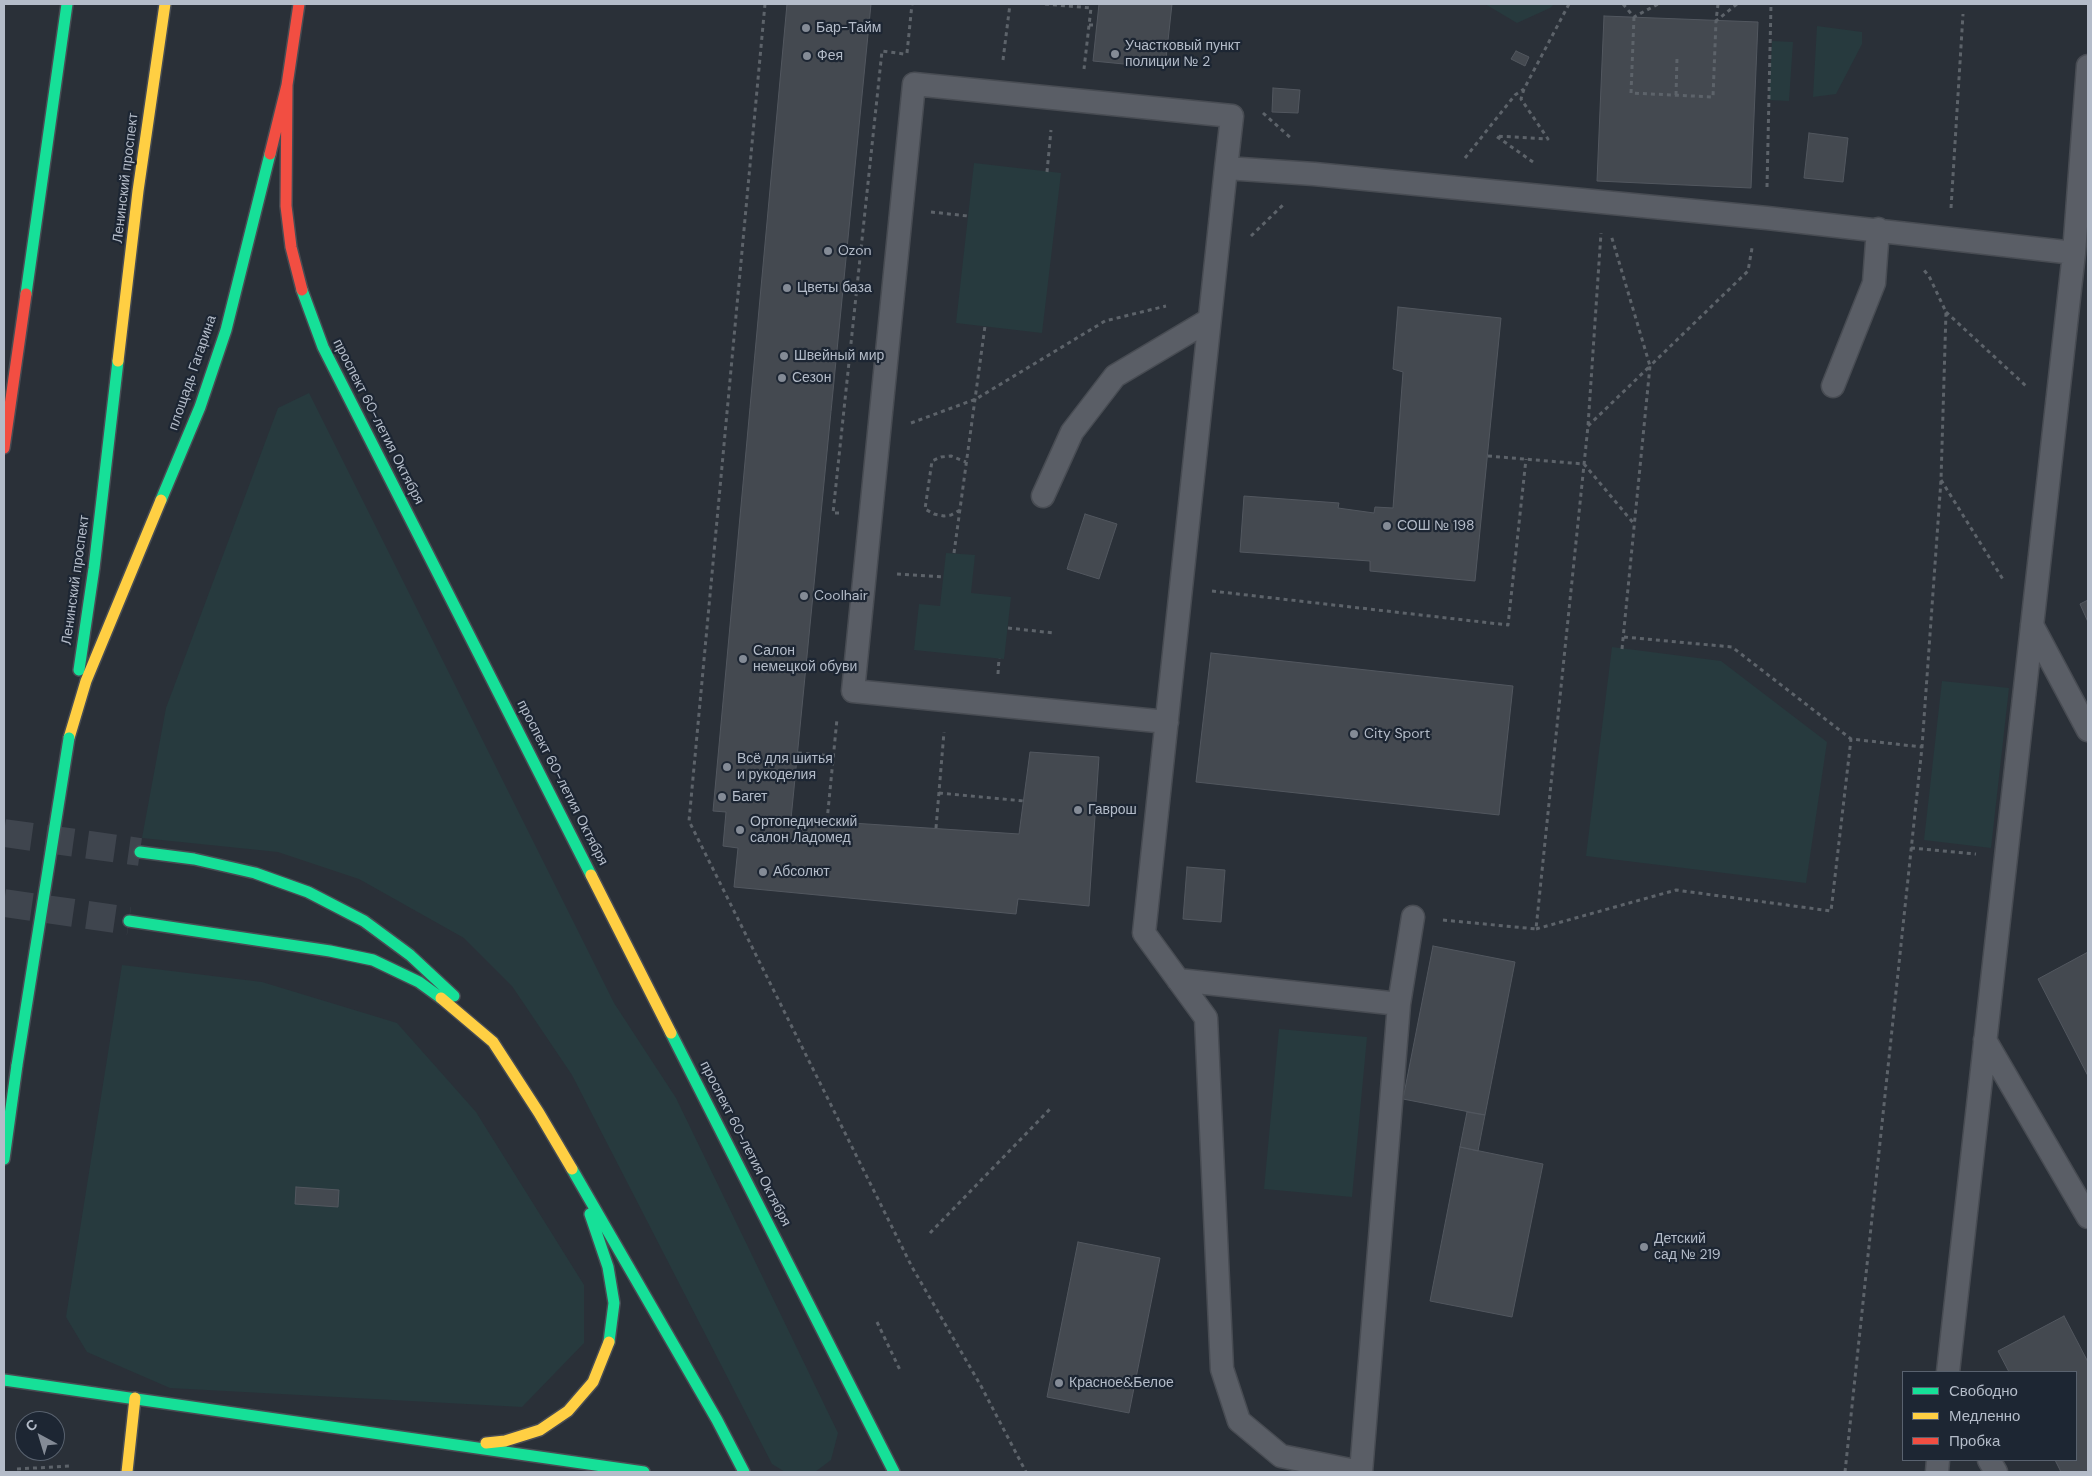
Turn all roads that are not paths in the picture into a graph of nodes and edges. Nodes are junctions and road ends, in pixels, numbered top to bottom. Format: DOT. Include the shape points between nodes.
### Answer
graph roads {
  1 [pos="67,4"];
  2 [pos="165,4"];
  3 [pos="299,4"];
  4 [pos="2088,66"];
  5 [pos="287,85"];
  6 [pos="1226,168"];
  7 [pos="1878,229"];
  8 [pos="2074,252"];
  9 [pos="1209,320"];
  10 [pos="1833,386"];
  11 [pos="4,448"];
  12 [pos="1043,496"];
  13 [pos="2032,625"];
  14 [pos="1167,722"];
  15 [pos="2088,730"];
  16 [pos="69,738"];
  17 [pos="140,852"];
  18 [pos="1413,916"];
  19 [pos="129,921"];
  20 [pos="1178,980"];
  21 [pos="1399,1004"];
  22 [pos="1985,1040"];
  23 [pos="492,1042"];
  24 [pos="4,1159"];
  25 [pos="574,1174"];
  26 [pos="2088,1217"];
  27 [pos="1948,1371"];
  28 [pos="4,1380"];
  29 [pos="136,1398"];
  30 [pos="465,1446"];
  31 [pos="1990,1461"];
  32 [pos="127,1472"];
  33 [pos="644,1472"];
  34 [pos="744,1472"];
  35 [pos="894,1472"];
  36 [pos="1361,1472"];
  37 [pos="1996,1472"];
  1 -- 11 [label="main road"];
  2 -- 16 [label="main road, Ленинский проспект" via="138,191 94,568"];
  3 -- 5 [label="main road, площадь Гагарина"];
  4 -- 8 [label="lane"];
  5 -- 16 [label="main road, площадь Гагарина" via="226,330 200,407 86,681"];
  5 -- 35 [label="main road, проспект 60-летия Октября" via="286,206 291,248 302,291 323,347"];
  6 -- 7 [label="lane"];
  6 -- 9 [label="lane"];
  6 -- 14 [label="lane" via="1232,116 914,84 853,691"];
  7 -- 8 [label="lane"];
  7 -- 10 [label="lane" via="1874,283"];
  8 -- 13 [label="lane"];
  9 -- 12 [label="lane" via="1115,376 1072,432"];
  9 -- 14 [label="lane"];
  13 -- 15 [label="lane"];
  13 -- 22 [label="lane"];
  14 -- 20 [label="lane" via="1144,933"];
  16 -- 24 [label="main road, Ленинский проспект, bridge"];
  17 -- 23 [label="main road" via="256,872 308,892 364,921 410,955 455,998"];
  18 -- 21 [label="lane"];
  19 -- 23 [label="main road" via="373,960 419,982 454,1007"];
  20 -- 21 [label="lane"];
  20 -- 36 [label="lane" via="1206,1018 1222,1369 1239,1421 1281,1456"];
  21 -- 36 [label="lane"];
  22 -- 26 [label="lane"];
  22 -- 27 [label="lane"];
  23 -- 25 [label="main road" via="515,1074"];
  25 -- 30 [label="main road" via="608,1267 614,1303 609,1341 592,1382 568,1412 540,1430 505,1441"];
  25 -- 34 [label="main road"];
  28 -- 29 [label="main road"];
  29 -- 30 [label="main road"];
  29 -- 32 [label="main road"];
  30 -- 33 [label="main road"];
  31 -- 37 [label="lane"];
}
